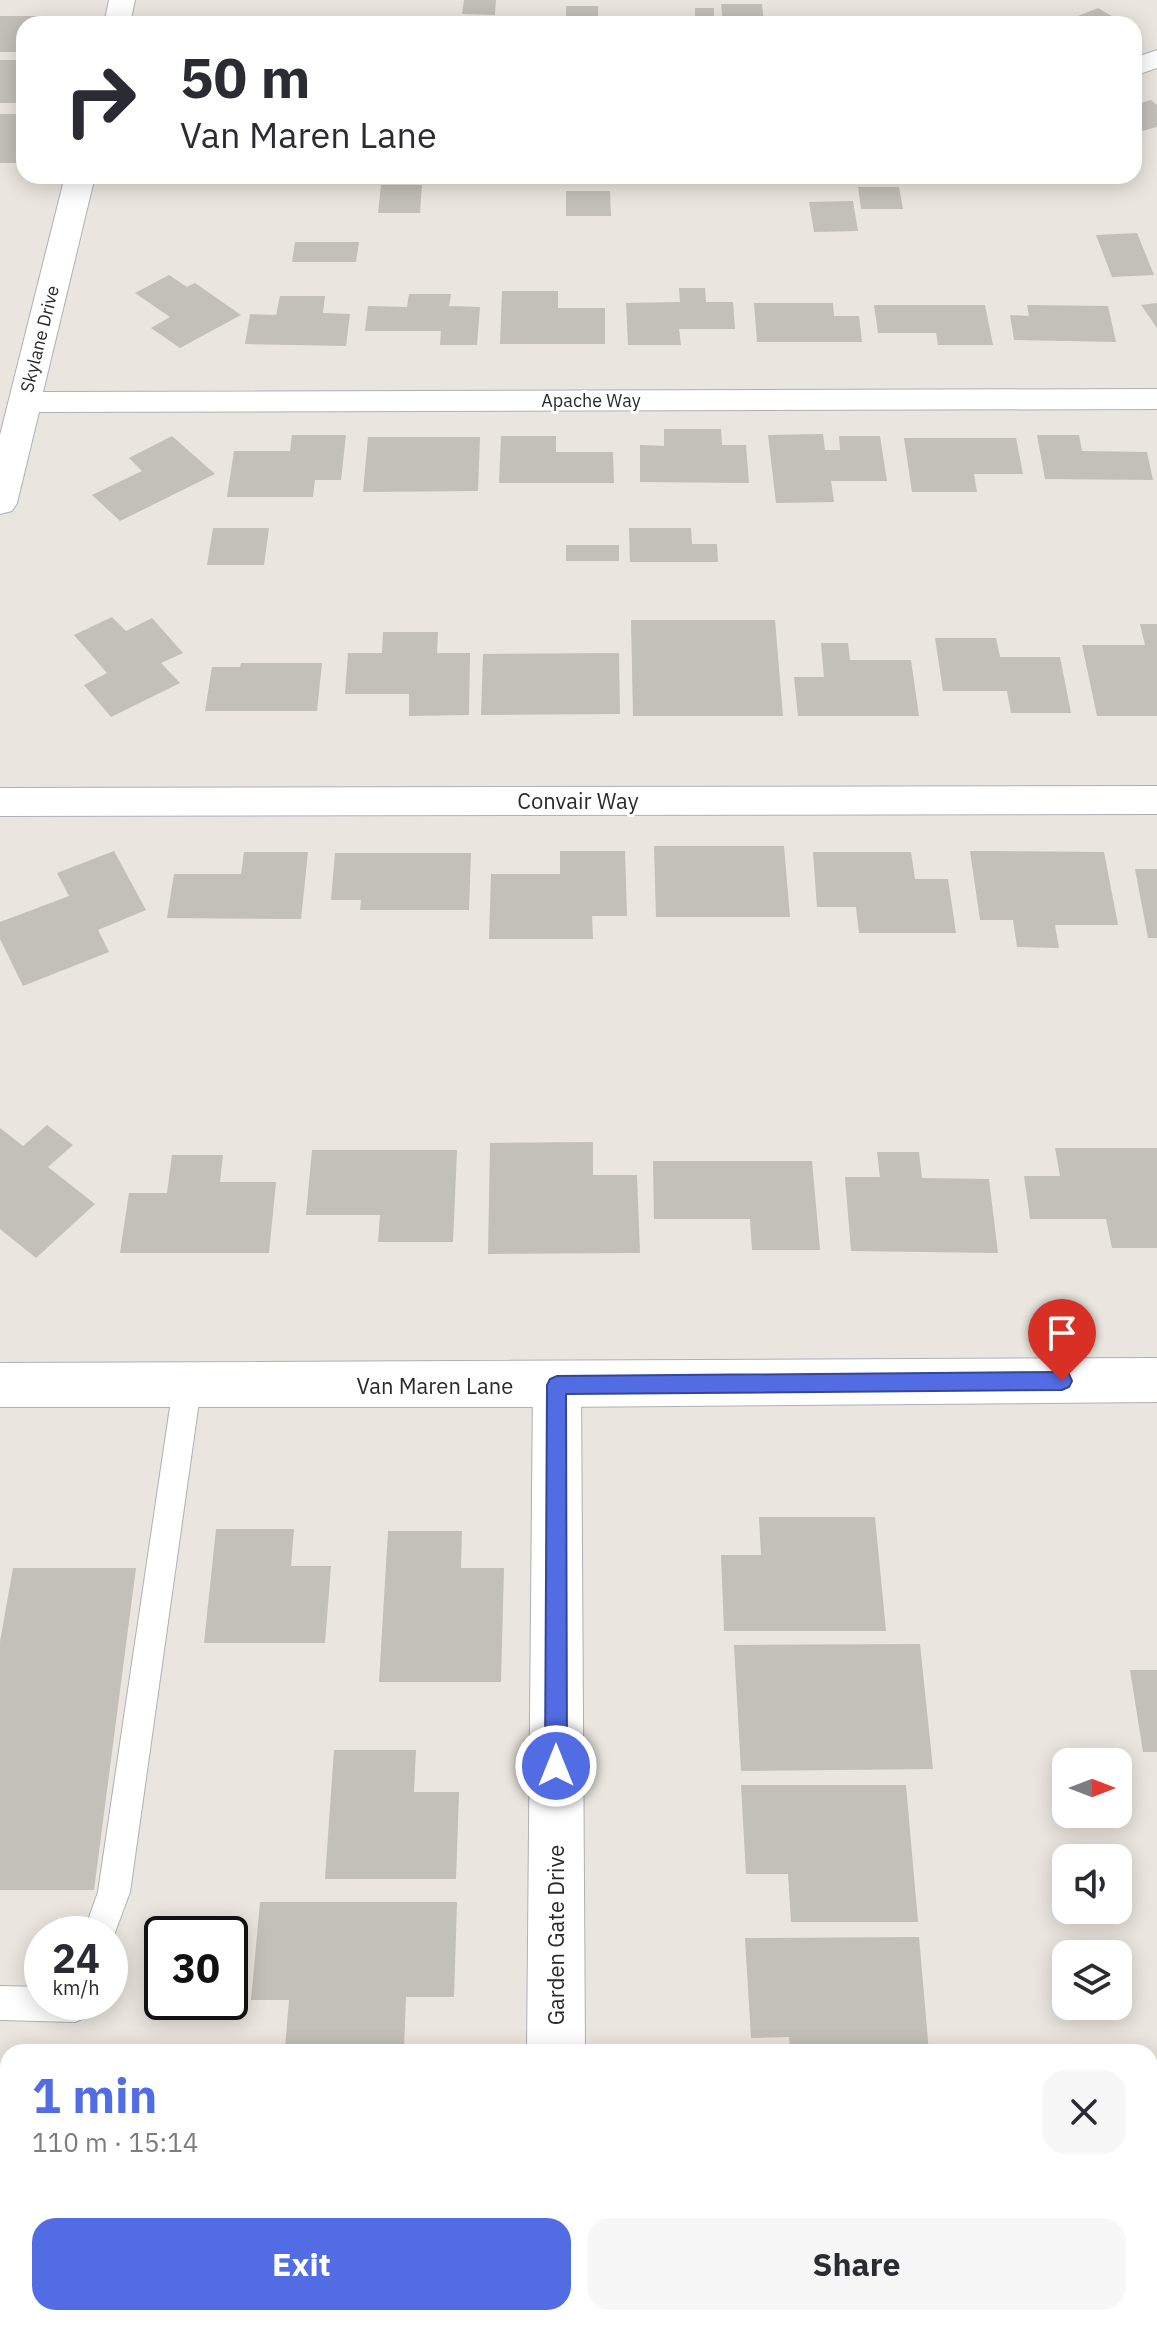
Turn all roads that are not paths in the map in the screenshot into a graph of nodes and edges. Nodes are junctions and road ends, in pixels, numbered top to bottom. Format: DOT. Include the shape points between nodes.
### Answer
graph roads {
  1 [pos="78,184"];
  2 [pos="1157,399"];
  3 [pos="24,402"];
  4 [pos="0,503"];
  5 [pos="1157,800"];
  6 [pos="0,802"];
  7 [pos="1157,1380"];
  8 [pos="0,1385"];
  9 [pos="557,1385"];
  10 [pos="187,1387"];
  11 [pos="105,1916"];
  12 [pos="0,2003"];
  13 [pos="24,2004"];
  14 [pos="556,2044"];
  1 -- 3 [label="street, Skylane Drive"];
  2 -- 3 [label="street, Apache Way"];
  3 -- 4 [label="street, Skylane Drive"];
  5 -- 6 [label="street, Convair Way"];
  7 -- 9 [label="street, Van Maren Lane"];
  8 -- 10 [label="street, Van Maren Lane"];
  9 -- 10 [label="street, Van Maren Lane"];
  9 -- 14 [label="street, Garden Gate Drive"];
  10 -- 11 [label="lane" via="114,1892"];
  12 -- 13 [label="lane"];
}
